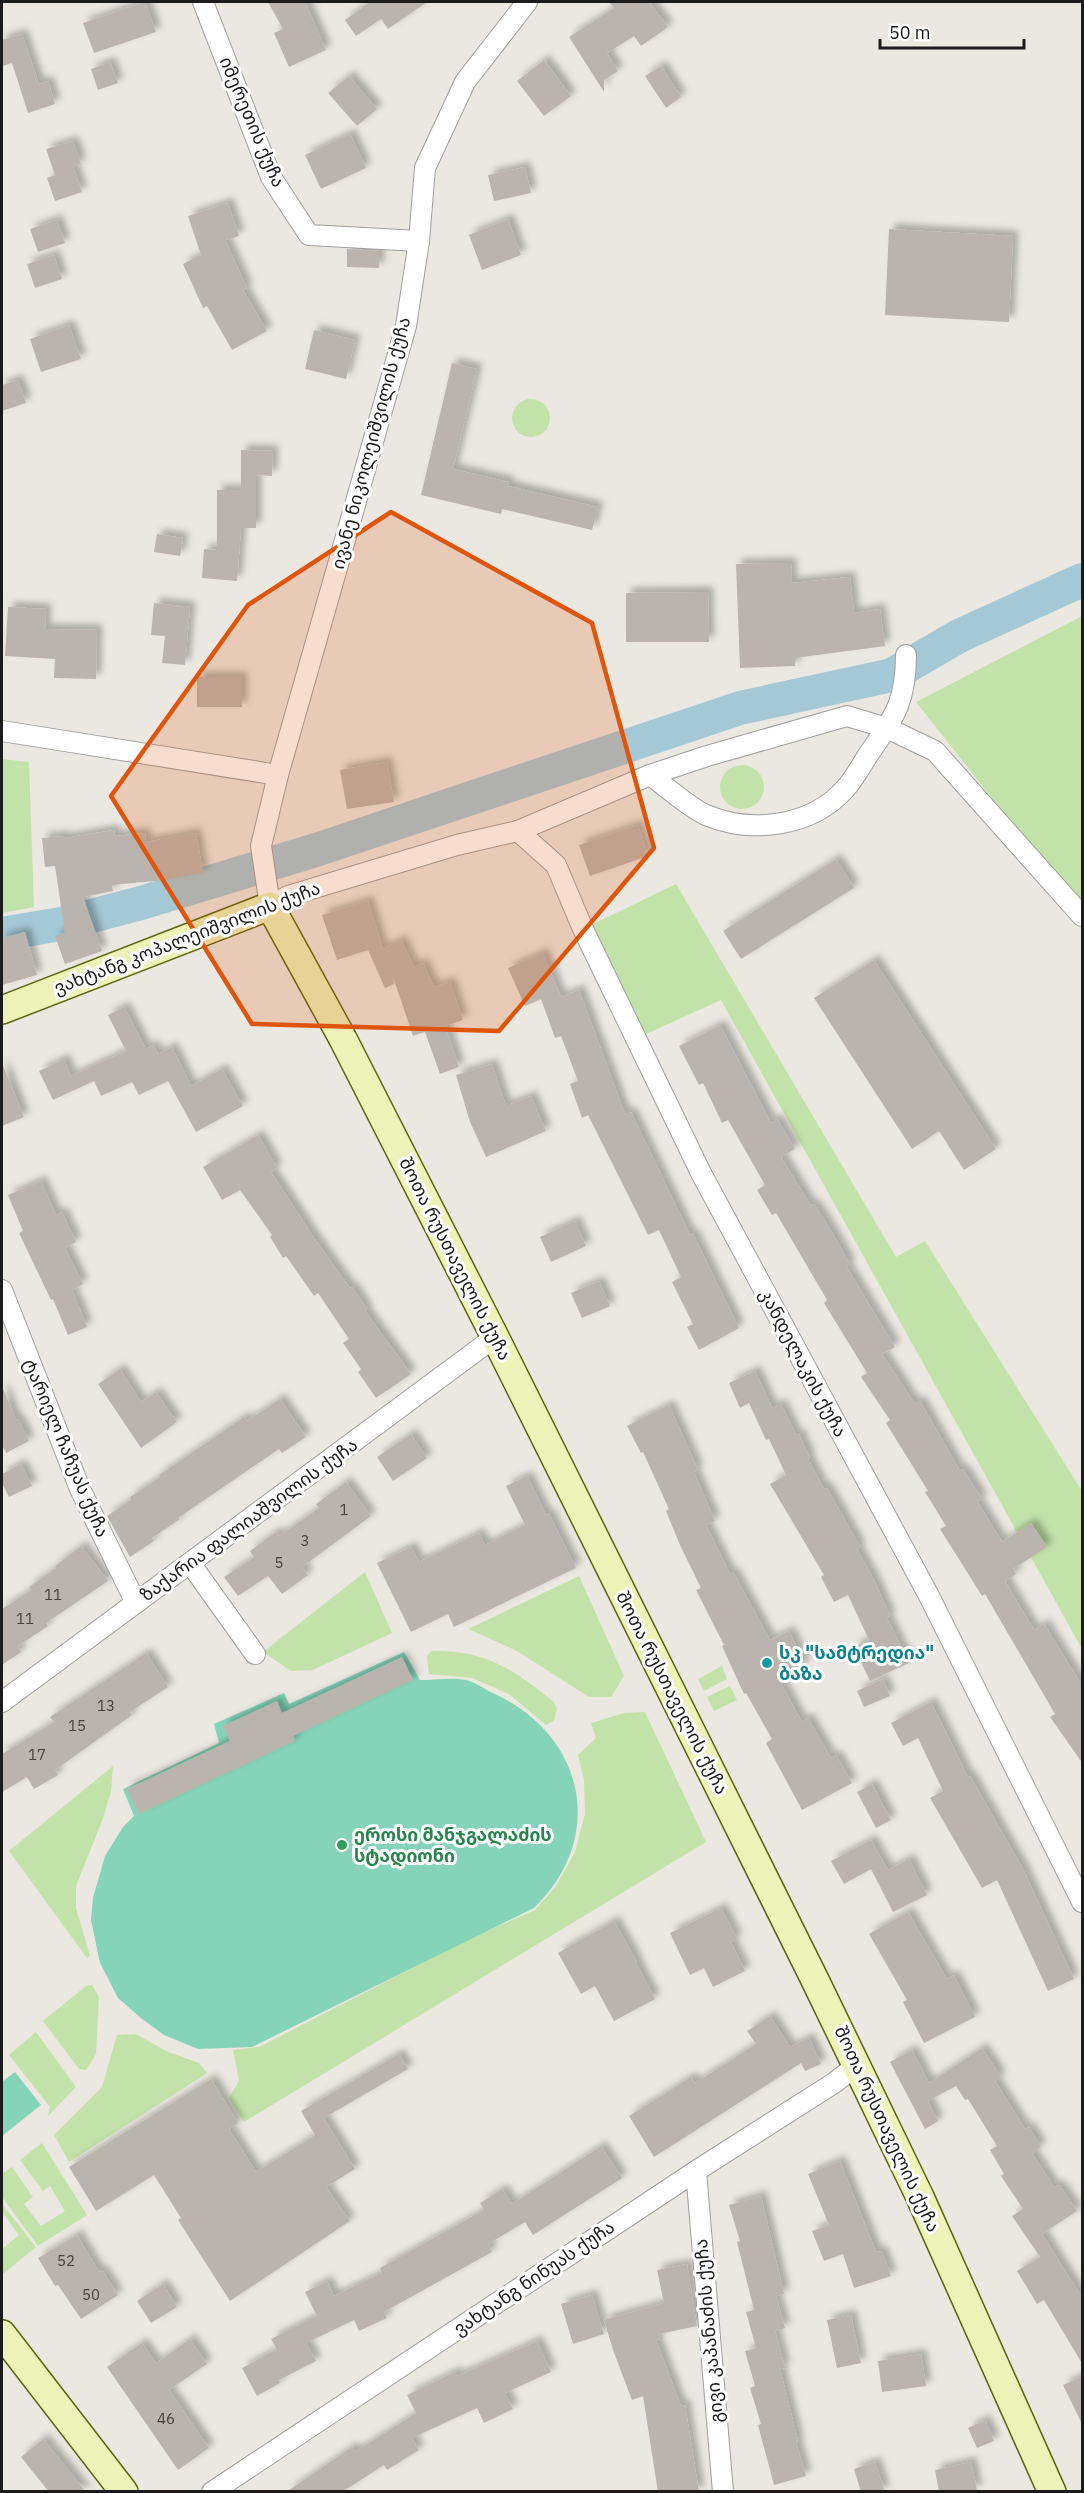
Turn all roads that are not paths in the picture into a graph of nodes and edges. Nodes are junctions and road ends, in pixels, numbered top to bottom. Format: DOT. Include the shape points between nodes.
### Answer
graph roads {
  1 [pos="203,2"];
  2 [pos="527,2"];
  3 [pos="419,241"];
  4 [pos="906,656"];
  5 [pos="886,728"];
  6 [pos="2,731"];
  7 [pos="278,775"];
  8 [pos="650,775"];
  9 [pos="518,831"];
  10 [pos="270,906"];
  11 [pos="1083,916"];
  12 [pos="2,1010"];
  13 [pos="2,1290"];
  14 [pos="495,1337"];
  15 [pos="190,1563"];
  16 [pos="136,1603"];
  17 [pos="255,1654"];
  18 [pos="2,1702"];
  19 [pos="1083,1902"];
  20 [pos="857,2065"];
  21 [pos="696,2171"];
  22 [pos="2,2334"];
  23 [pos="123,2492"];
  24 [pos="212,2492"];
  25 [pos="723,2492"];
  26 [pos="1053,2492"];
  1 -- 3 [label="street, იმერეთის ქუჩა" via="271,177 309,235"];
  2 -- 3 [label="street, ივანე ნიკოლეიშვილის ქუჩა" via="465,82 425,168"];
  3 -- 7 [label="street, ივანე ნიკოლეიშვილის ქუჩა" via="406,326"];
  4 -- 5 [label="street" via="902,700"];
  5 -- 8 [label="street, ვახტანგ კოპალეიშვილის ქუჩა" via="848,716"];
  5 -- 8 [label="street" via="844,790 815,812 792,822 738,825 704,814"];
  5 -- 11 [label="street, ვახტანგ კოპალეიშვილის ქუჩა" via="935,751"];
  6 -- 7 [label="street"];
  7 -- 10 [label="street, ივანე ნიკოლეიშვილის ქუჩა" via="261,846"];
  8 -- 9 [label="street, ვახტანგ კოპალეიშვილის ქუჩა"];
  9 -- 10 [label="street, ვახტანგ კოპალეიშვილის ქუჩა" via="457,845 288,896"];
  9 -- 19 [label="street, კანდელაკის ქუჩა" via="556,865 701,1173 928,1594"];
  10 -- 12 [label="street, ვახტანგ კოპალეიშვილის ქუჩა"];
  10 -- 14 [label="street, შოთა რუსთაველის ქუჩა" via="343,1039"];
  13 -- 16 [label="street, ტარიელ ჩაჩუას ქუჩა" via="80,1489"];
  14 -- 15 [label="street, ზაქარია ფალიაშვილის ქუჩა"];
  14 -- 20 [label="street, შოთა რუსთაველის ქუჩა"];
  15 -- 16 [label="street, ზაქარია ფალიაშვილის ქუჩა"];
  15 -- 17 [label="street"];
  16 -- 18 [label="street, ზაქარია ფალიაშვილის ქუჩა"];
  20 -- 21 [label="street, ვახტანგ ნინუას ქუჩა"];
  20 -- 26 [label="street, შოთა რუსთაველის ქუჩა"];
  21 -- 24 [label="street, ვახტანგ ნინუას ქუჩა"];
  21 -- 25 [label="street, გივი კაპანაძის ქუჩა"];
  22 -- 23 [label="street"];
}
